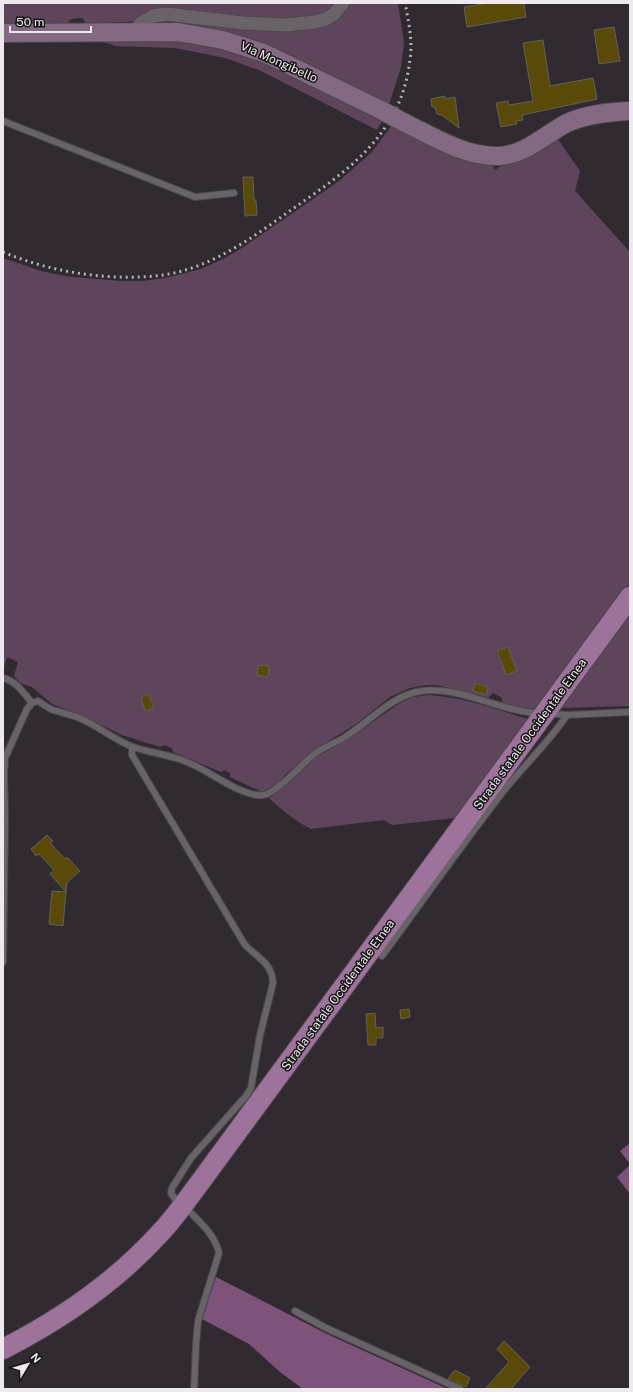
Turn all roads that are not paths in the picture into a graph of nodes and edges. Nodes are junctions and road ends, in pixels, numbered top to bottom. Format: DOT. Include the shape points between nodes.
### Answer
graph roads {
  1 [pos="343,3"];
  2 [pos="136,32"];
  3 [pos="3,33"];
  4 [pos="630,111"];
  5 [pos="3,121"];
  6 [pos="234,193"];
  7 [pos="630,597"];
  8 [pos="3,678"];
  9 [pos="32,703"];
  10 [pos="630,712"];
  11 [pos="536,713"];
  12 [pos="555,714"];
  13 [pos="567,715"];
  14 [pos="132,747"];
  15 [pos="382,956"];
  16 [pos="3,962"];
  17 [pos="177,1202"];
  18 [pos="191,1213"];
  19 [pos="295,1311"];
  20 [pos="3,1349"];
  21 [pos="194,1389"];
  22 [pos="460,1389"];
  1 -- 2 [label="street" via="334,14 316,22 286,25 250,24 167,14 153,16 141,23"];
  2 -- 3 [label="street, Via Mongibello"];
  2 -- 4 [label="street, Via Mongibello, bridge" via="178,32 224,40 264,53 458,149 476,154 500,156 519,151 578,119 605,112"];
  5 -- 6 [label="lane" via="195,196"];
  7 -- 20 [label="main road, Strada statale Occidentale Etnea" via="163,1230 117,1275 87,1298 42,1328"];
  8 -- 9 [label="lane" via="19,686"];
  9 -- 14 [label="lane" via="38,701 52,709 82,719"];
  9 -- 16 [label="lane" via="5,758"];
  10 -- 13 [label="lane"];
  11 -- 14 [label="lane" via="523,712 447,692 416,692 388,704 344,738 313,755 267,794 259,795 231,786 180,759"];
  12 -- 13 [label="lane"];
  13 -- 15 [label="lane" via="554,734 499,796"];
  14 -- 17 [label="lane" via="132,754 245,945 269,966 273,975 251,1088 191,1158 172,1188 171,1193"];
  18 -- 21 [label="lane" via="211,1234 219,1253 198,1321"];
  19 -- 22 [label="lane" via="326,1328"];
}
